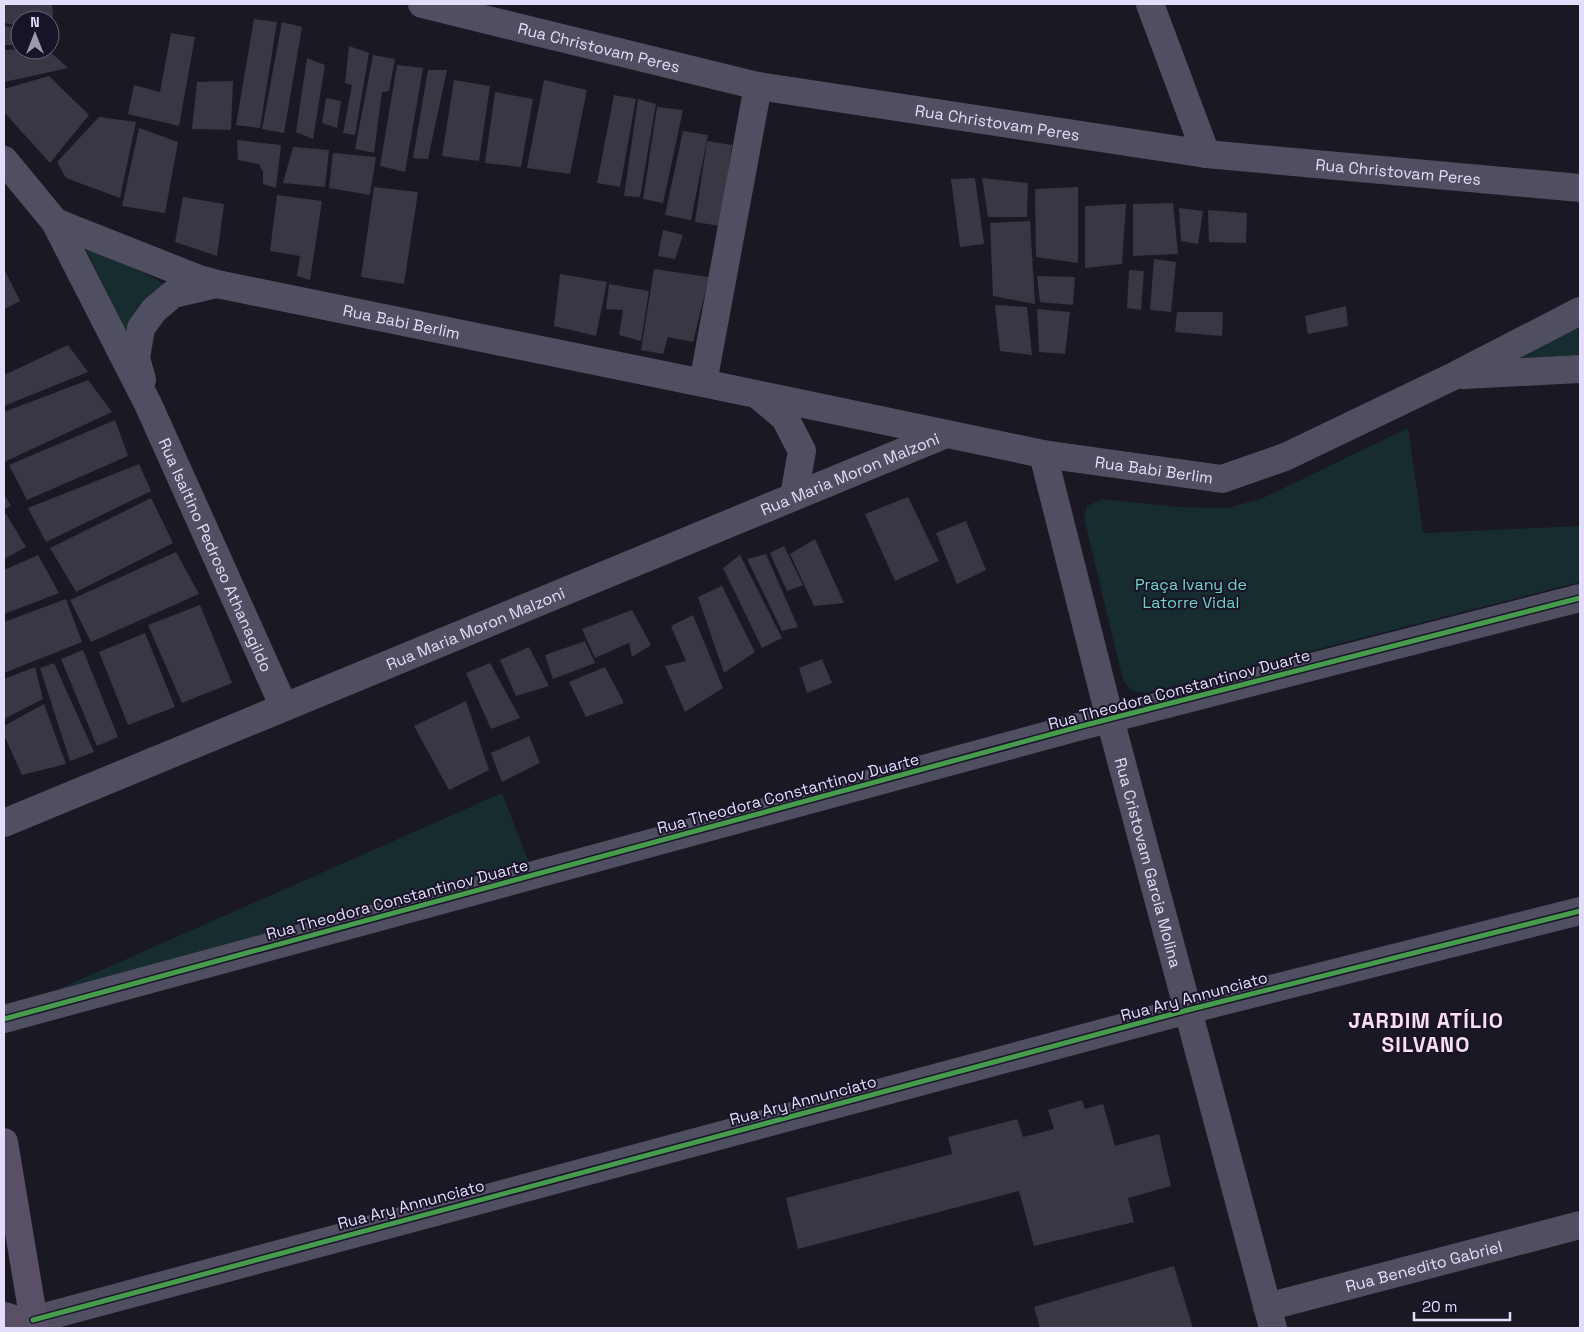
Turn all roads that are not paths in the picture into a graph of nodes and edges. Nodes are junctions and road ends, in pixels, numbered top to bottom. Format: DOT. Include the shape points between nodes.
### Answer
graph roads {
  1 [pos="422,4"];
  2 [pos="1150,4"];
  3 [pos="758,86"];
  4 [pos="1206,154"];
  5 [pos="4,160"];
  6 [pos="1580,188"];
  7 [pos="54,222"];
  8 [pos="217,284"];
  9 [pos="1580,311"];
  10 [pos="1580,369"];
  11 [pos="1456,375"];
  12 [pos="703,383"];
  13 [pos="756,394"];
  14 [pos="148,404"];
  15 [pos="946,434"];
  16 [pos="1043,454"];
  17 [pos="794,496"];
  18 [pos="1580,598"];
  19 [pos="284,707"];
  20 [pos="1110,719"];
  21 [pos="4,823"];
  22 [pos="1580,911"];
  23 [pos="1188,1010"];
  24 [pos="4,1019"];
  25 [pos="4,1142"];
  26 [pos="1580,1225"];
  27 [pos="4,1316"];
  28 [pos="1270,1318"];
  29 [pos="34,1324"];
  1 -- 3 [label="street, Rua Christovam Peres"];
  2 -- 4 [label="street"];
  3 -- 4 [label="street, Rua Christovam Peres"];
  3 -- 12 [label="street"];
  4 -- 6 [label="street, Rua Christovam Peres"];
  5 -- 7 [label="street, Rua Isaltino Pedroso Athanagildo"];
  7 -- 8 [label="street, Rua Babi Berlim"];
  7 -- 14 [label="street, Rua Isaltino Pedroso Athanagildo"];
  8 -- 12 [label="street, Rua Babi Berlim"];
  8 -- 14 [label="street, Rua Isaltino Pedroso Athanagildo" via="173,294 154,310 141,328 136,358"];
  9 -- 11 [label="street, Rua Babi Berlim"];
  10 -- 11 [label="street"];
  11 -- 16 [label="street, Rua Babi Berlim" via="1285,457 1222,479"];
  12 -- 13 [label="street, Rua Babi Berlim"];
  13 -- 15 [label="street, Rua Babi Berlim"];
  13 -- 17 [label="street, Rua Babi Berlim" via="785,418 802,451"];
  14 -- 19 [label="street, Rua Isaltino Pedroso Athanagildo"];
  15 -- 16 [label="street, Rua Babi Berlim"];
  15 -- 17 [label="street, Rua Maria Moron Malzoni"];
  16 -- 20 [label="street, Rua Cristovam Garcia Molina"];
  17 -- 19 [label="street, Rua Maria Moron Malzoni"];
  18 -- 20 [label="street, Rua Theodora Constantinov Duarte"];
  19 -- 21 [label="street, Rua Maria Moron Malzoni"];
  20 -- 23 [label="street, Rua Cristovam Garcia Molina"];
  20 -- 24 [label="street, Rua Theodora Constantinov Duarte"];
  22 -- 23 [label="street, Rua Ary Annunciato"];
  23 -- 28 [label="street, Rua Cristovam Garcia Molina"];
  23 -- 29 [label="street, Rua Ary Annunciato" via="395,1222"];
  25 -- 29 [label="main road"];
  26 -- 28 [label="street, Rua Benedito Gabriel"];
  27 -- 29 [label="main road"];
}
